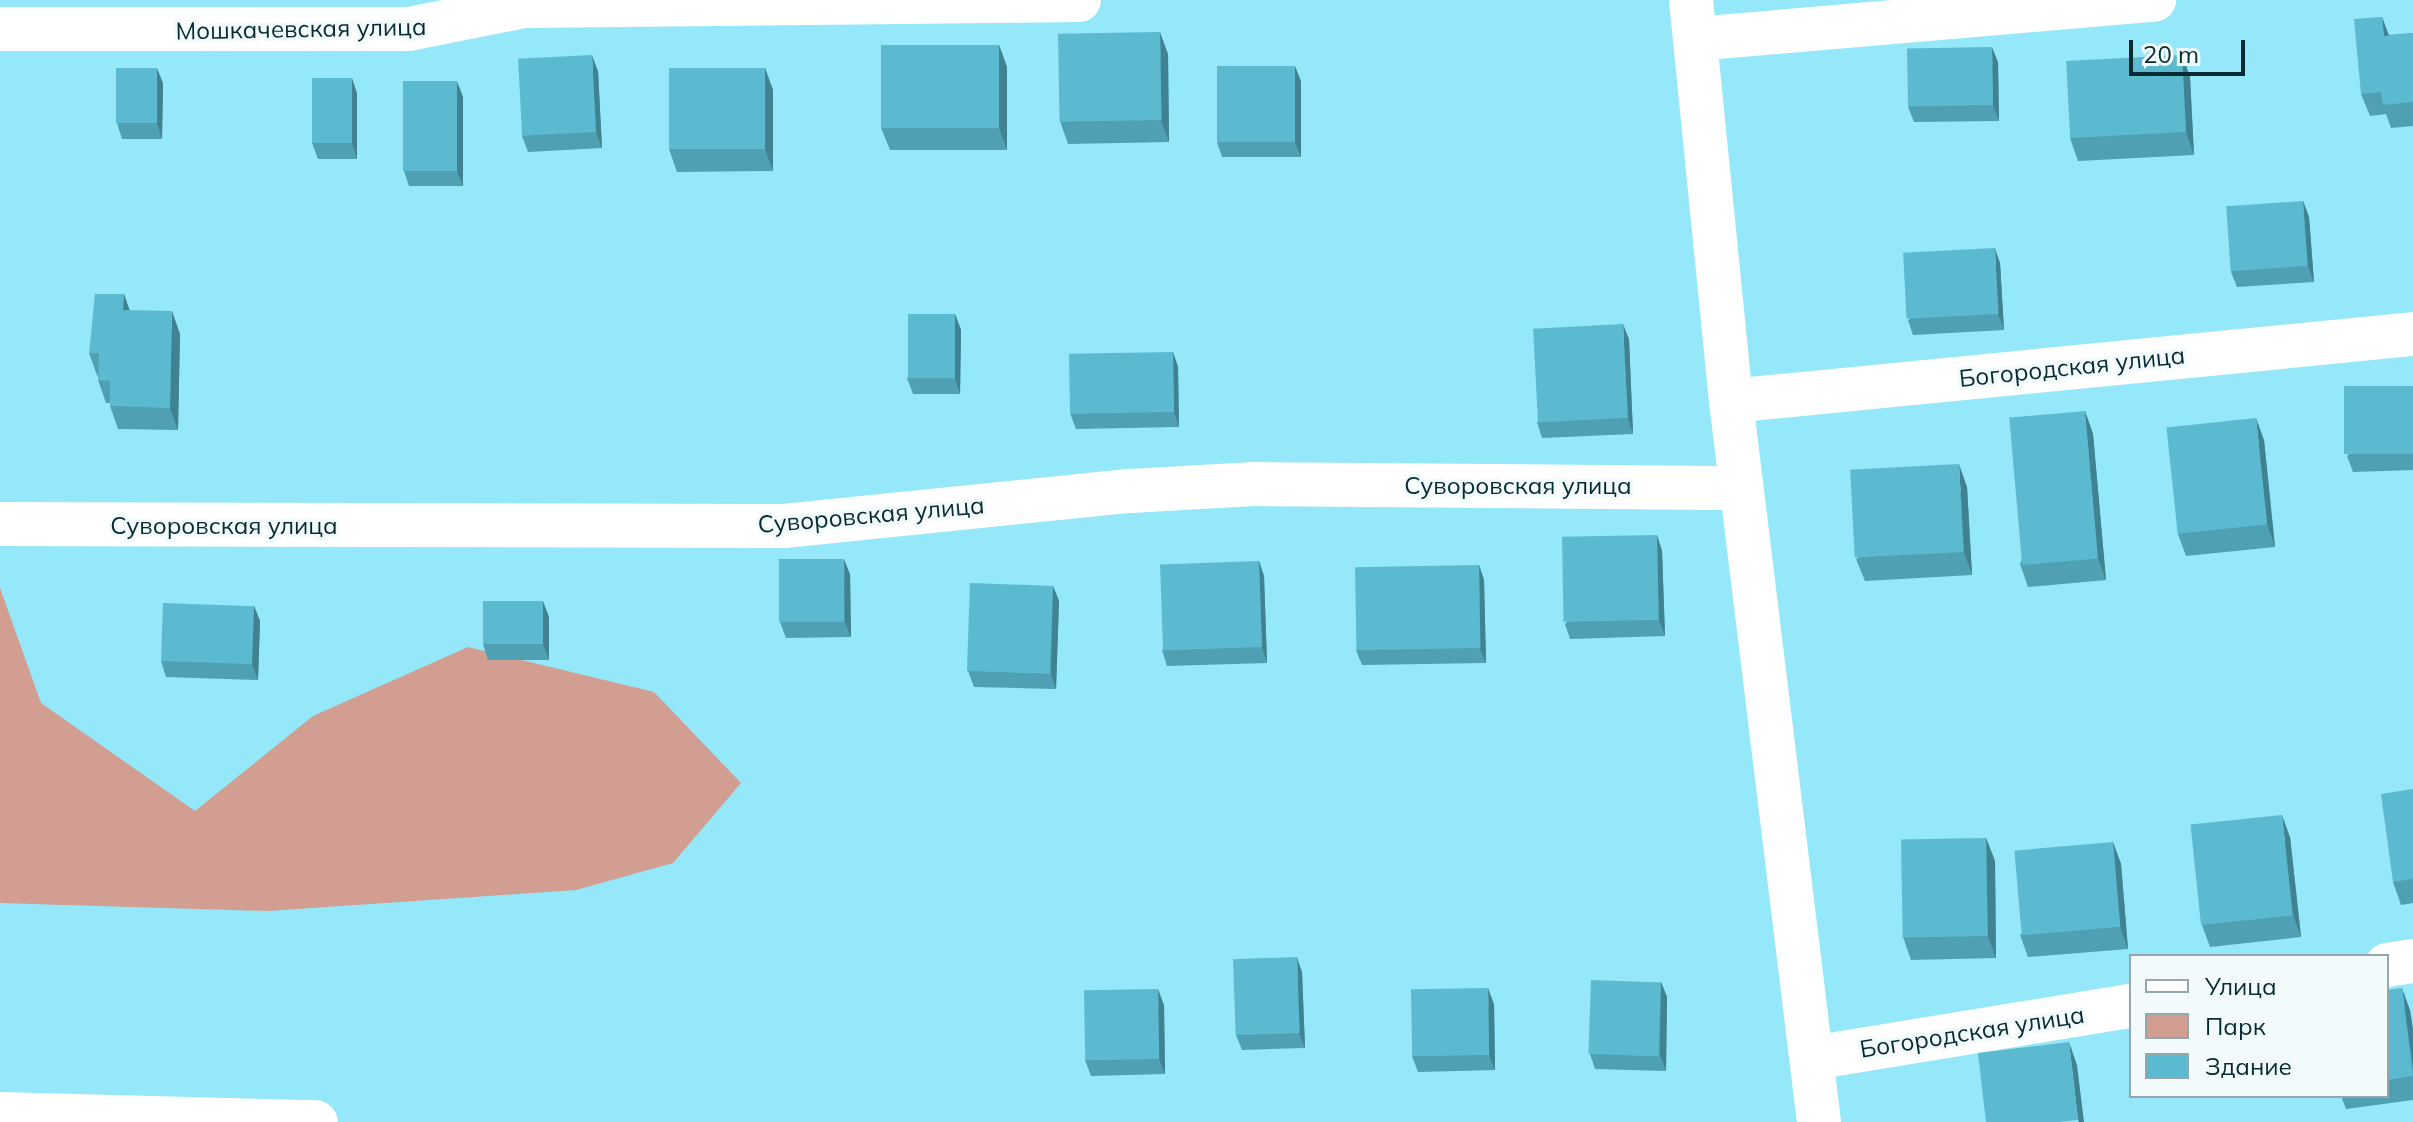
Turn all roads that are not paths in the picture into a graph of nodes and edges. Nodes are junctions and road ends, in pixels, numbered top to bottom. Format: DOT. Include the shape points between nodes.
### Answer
graph roads {
  1 [pos="1079,0"];
  2 [pos="2154,0"];
  3 [pos="524,3"];
  4 [pos="1693,20"];
  5 [pos="0,29"];
  6 [pos="2413,334"];
  7 [pos="1731,401"];
  8 [pos="1741,488"];
  9 [pos="0,524"];
  10 [pos="2413,961"];
  11 [pos="2389,965"];
  12 [pos="2129,1006"];
  13 [pos="1812,1058"];
  14 [pos="0,1114"];
  15 [pos="316,1122"];
  16 [pos="1819,1122"];
  1 -- 3 [label="street, Мошкачевская улица"];
  2 -- 4 [label="street"];
  3 -- 5 [label="street, Мошкачевская улица" via="409,29"];
  4 -- 7 [label="street"];
  6 -- 7 [label="street, Богородская улица"];
  7 -- 8 [label="street"];
  8 -- 9 [label="street, Суворовская улица" via="1254,484 784,526"];
  8 -- 13 [label="street"];
  10 -- 11 [label="street"];
  12 -- 13 [label="street, Богородская улица"];
  13 -- 16 [label="street"];
  14 -- 15 [label="street"];
}
